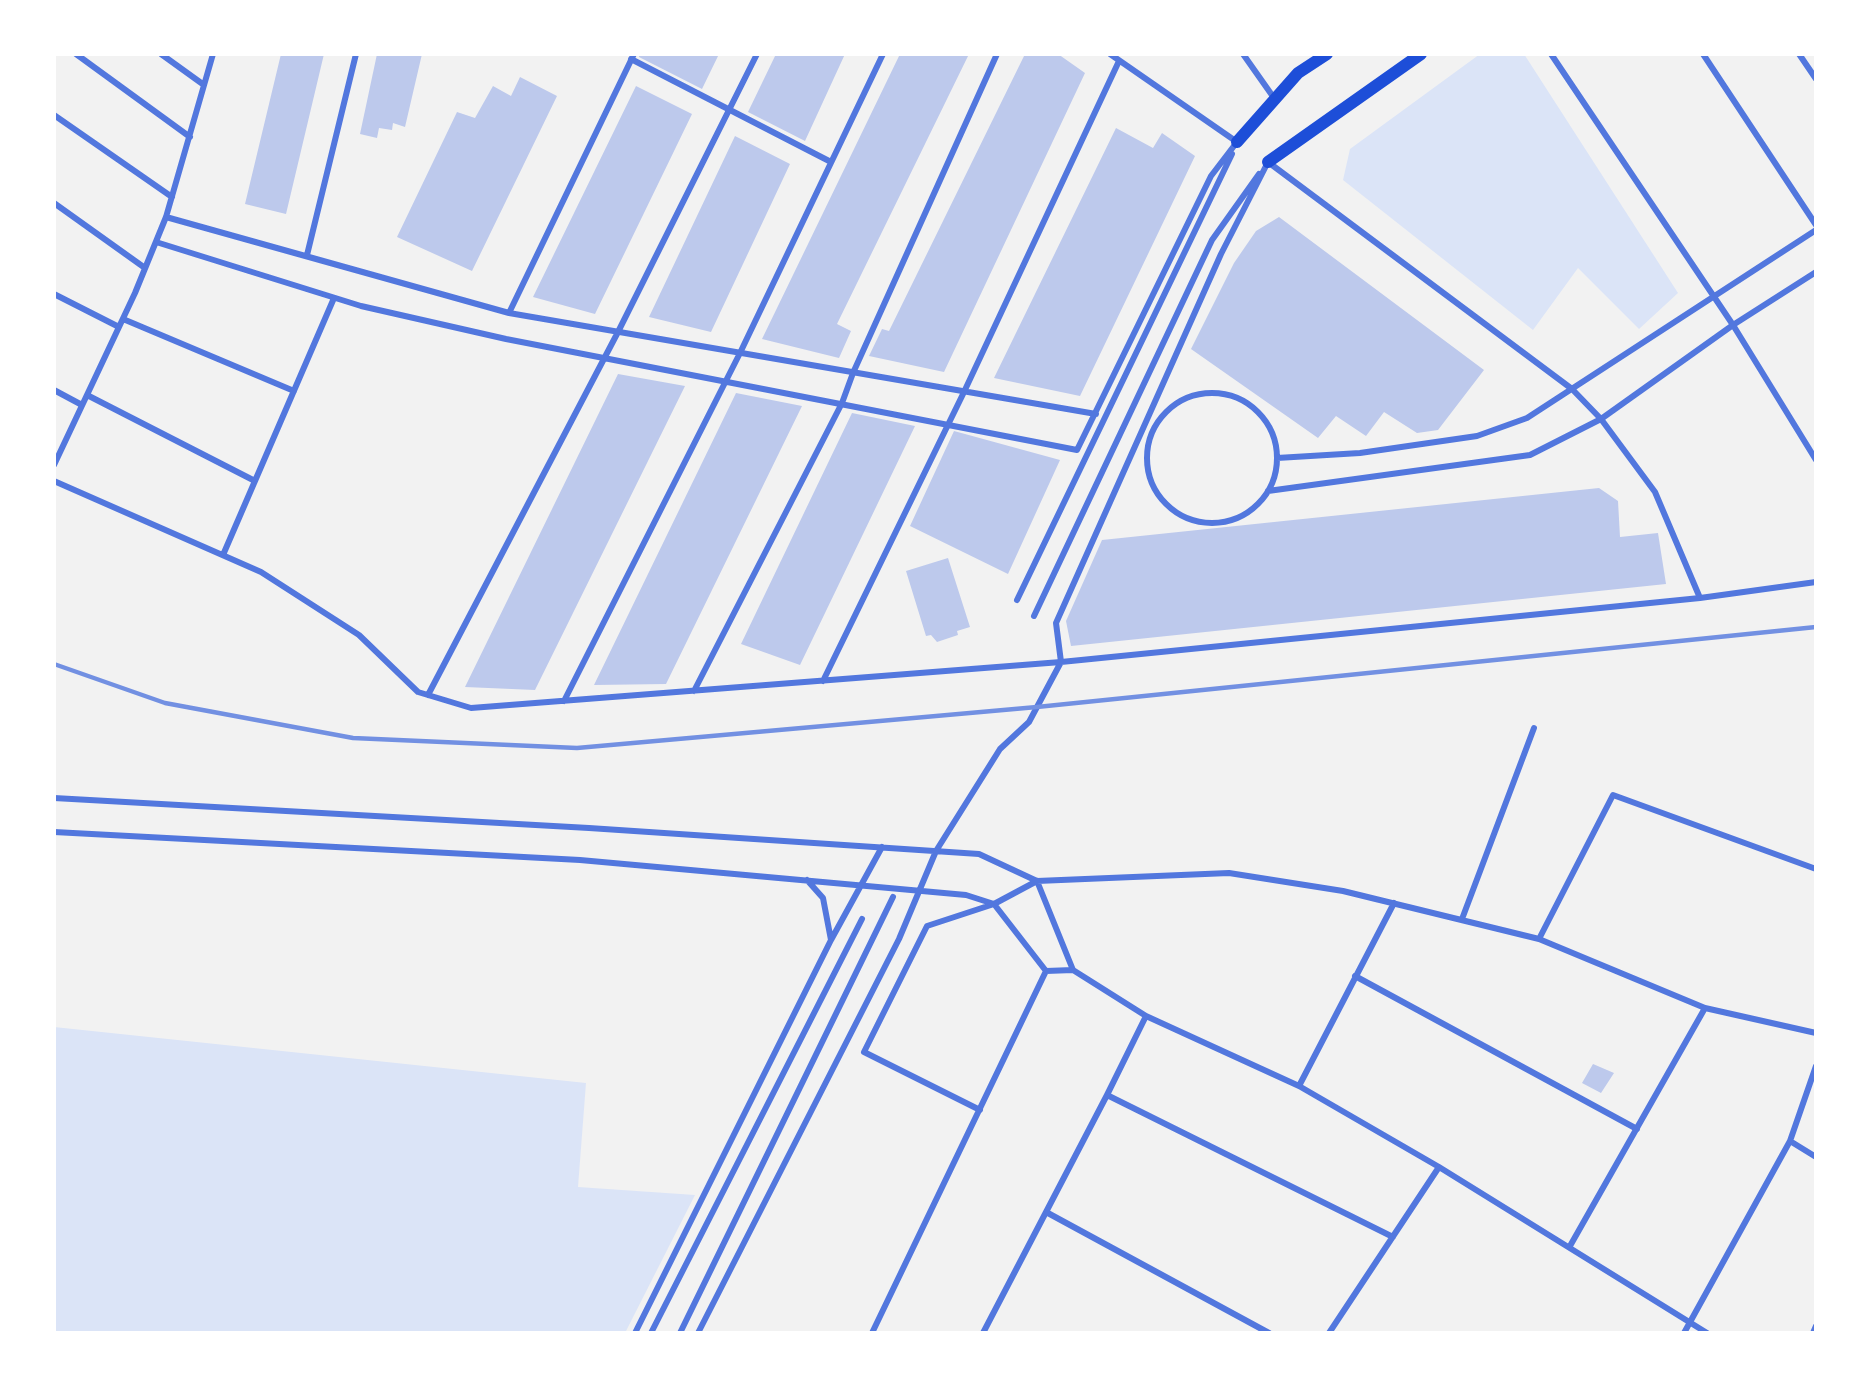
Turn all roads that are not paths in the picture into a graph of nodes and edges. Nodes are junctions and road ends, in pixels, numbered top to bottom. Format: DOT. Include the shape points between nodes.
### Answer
graph roads {
  1 [pos="76,54"];
  2 [pos="161,54"];
  3 [pos="213,54"];
  4 [pos="356,54"];
  5 [pos="757,54"];
  6 [pos="883,54"];
  7 [pos="997,54"];
  8 [pos="1110,54"];
  9 [pos="1243,54"];
  10 [pos="1327,54"];
  11 [pos="1421,54"];
  12 [pos="1551,54"];
  13 [pos="1703,54"];
  14 [pos="1799,54"];
  15 [pos="633,57"];
  16 [pos="1119,61"];
  17 [pos="1816,79"];
  18 [pos="204,85"];
  19 [pos="1274,98"];
  20 [pos="729,109"];
  21 [pos="54,115"];
  22 [pos="190,137"];
  23 [pos="1237,142"];
  24 [pos="831,162"];
  25 [pos="1268,162"];
  26 [pos="172,197"];
  27 [pos="54,203"];
  28 [pos="166,217"];
  29 [pos="1816,225"];
  30 [pos="1816,230"];
  31 [pos="156,242"];
  32 [pos="307,255"];
  33 [pos="146,268"];
  34 [pos="1816,272"];
  35 [pos="54,294"];
  36 [pos="334,298"];
  37 [pos="1714,298"];
  38 [pos="509,313"];
  39 [pos="123,319"];
  40 [pos="1733,325"];
  41 [pos="119,327"];
  42 [pos="618,332"];
  43 [pos="740,353"];
  44 [pos="603,357"];
  45 [pos="853,373"];
  46 [pos="724,381"];
  47 [pos="1572,389"];
  48 [pos="54,390"];
  49 [pos="294,391"];
  50 [pos="964,392"];
  51 [pos="87,395"];
  52 [pos="842,404"];
  53 [pos="82,405"];
  54 [pos="1096,414"];
  55 [pos="1601,419"];
  56 [pos="947,424"];
  57 [pos="1277,458"];
  58 [pos="1816,460"];
  59 [pos="54,465"];
  60 [pos="54,481"];
  61 [pos="255,481"];
  62 [pos="1268,491"];
  63 [pos="222,555"];
  64 [pos="1816,582"];
  65 [pos="1700,598"];
  66 [pos="1017,600"];
  67 [pos="1034,615"];
  68 [pos="1061,662"];
  69 [pos="823,681"];
  70 [pos="694,691"];
  71 [pos="428,695"];
  72 [pos="564,701"];
  73 [pos="1534,728"];
  74 [pos="54,798"];
  75 [pos="54,832"];
  76 [pos="882,847"];
  77 [pos="936,851"];
  78 [pos="1816,869"];
  79 [pos="807,879"];
  80 [pos="1036,880"];
  81 [pos="862,885"];
  82 [pos="920,891"];
  83 [pos="893,897"];
  84 [pos="1394,903"];
  85 [pos="994,904"];
  86 [pos="862,919"];
  87 [pos="1462,919"];
  88 [pos="1539,939"];
  89 [pos="831,940"];
  90 [pos="1073,970"];
  91 [pos="1046,971"];
  92 [pos="1355,976"];
  93 [pos="1705,1008"];
  94 [pos="1146,1016"];
  95 [pos="1816,1033"];
  96 [pos="1816,1066"];
  97 [pos="1299,1086"];
  98 [pos="1107,1095"];
  99 [pos="980,1110"];
  100 [pos="1637,1129"];
  101 [pos="1790,1141"];
  102 [pos="1816,1157"];
  103 [pos="1439,1167"];
  104 [pos="1046,1212"];
  105 [pos="1393,1237"];
  106 [pos="1570,1246"];
  107 [pos="1689,1322"];
  108 [pos="1816,1326"];
  109 [pos="635,1333"];
  110 [pos="651,1333"];
  111 [pos="680,1333"];
  112 [pos="698,1333"];
  113 [pos="872,1333"];
  114 [pos="983,1333"];
  115 [pos="1269,1333"];
  116 [pos="1329,1333"];
  117 [pos="1684,1333"];
  118 [pos="1707,1333"];
  119 [pos="1813,1333"];
  1 -- 22 [label="street"];
  2 -- 18 [label="street"];
  3 -- 18 [label="street"];
  4 -- 32 [label="street"];
  5 -- 20 [label="street"];
  6 -- 24 [label="street"];
  7 -- 45 [label="street"];
  8 -- 16 [label="street"];
  9 -- 19 [label="street"];
  10 -- 19 [label="main road" via="1299,73"];
  11 -- 25 [label="main road"];
  12 -- 37 [label="street"];
  13 -- 29 [label="street"];
  14 -- 17 [label="street"];
  15 -- 20 [label="street"];
  15 -- 38 [label="street"];
  16 -- 23 [label="street"];
  16 -- 50 [label="street"];
  18 -- 22 [label="street"];
  19 -- 23 [label="main road"];
  20 -- 24 [label="street"];
  20 -- 42 [label="street"];
  21 -- 26 [label="street"];
  22 -- 26 [label="street"];
  23 -- 54 [label="street" via="1211,176"];
  23 -- 66 [label="street"];
  24 -- 43 [label="street"];
  25 -- 47 [label="street"];
  25 -- 67 [label="street" via="1212,240"];
  25 -- 68 [label="street" via="1221,254 1056,623"];
  26 -- 28 [label="street"];
  27 -- 33 [label="street"];
  28 -- 31 [label="street"];
  28 -- 32 [label="street"];
  30 -- 37 [label="street"];
  31 -- 33 [label="street"];
  31 -- 36 [label="street"];
  32 -- 38 [label="street"];
  33 -- 39 [label="street"];
  34 -- 40 [label="street"];
  35 -- 41 [label="street"];
  36 -- 44 [label="street" via="483,334"];
  36 -- 49 [label="street"];
  37 -- 40 [label="street"];
  37 -- 47 [label="street"];
  38 -- 42 [label="street"];
  39 -- 41 [label="street"];
  39 -- 49 [label="street"];
  40 -- 55 [label="street"];
  40 -- 58 [label="street"];
  41 -- 51 [label="street"];
  42 -- 43 [label="street"];
  42 -- 44 [label="street"];
  43 -- 45 [label="street"];
  43 -- 46 [label="street"];
  44 -- 46 [label="street"];
  44 -- 71 [label="street"];
  45 -- 50 [label="street"];
  45 -- 52 [label="street"];
  46 -- 52 [label="street"];
  46 -- 72 [label="street"];
  47 -- 55 [label="street"];
  47 -- 57 [label="street" via="1527,418 1477,436 1360,453"];
  48 -- 53 [label="street"];
  49 -- 61 [label="street"];
  50 -- 54 [label="street"];
  50 -- 56 [label="street"];
  51 -- 53 [label="street"];
  51 -- 61 [label="street"];
  52 -- 56 [label="street"];
  52 -- 70 [label="street"];
  53 -- 59 [label="street"];
  54 -- 56 [label="street" via="1077,450"];
  55 -- 62 [label="street" via="1530,455"];
  55 -- 65 [label="street" via="1655,492"];
  56 -- 69 [label="street"];
  57 -- 62 [label="street"];
  57 -- 62 [label="street" via="1274,437 1263,418 1247,403 1226,394 1204,393 1183,400 1166,412 1153,430 1147,451 1149,473 1157,493 1172,510 1192,520 1213,523 1235,519 1254,508"];
  60 -- 63 [label="street"];
  61 -- 63 [label="street"];
  63 -- 71 [label="street" via="261,572 359,635 418,692"];
  64 -- 65 [label="street"];
  65 -- 68 [label="street"];
  68 -- 69 [label="street"];
  68 -- 77 [label="street" via="1029,722 1000,749"];
  69 -- 70 [label="street"];
  70 -- 72 [label="street"];
  71 -- 72 [label="street" via="471,708"];
  73 -- 87 [label="street"];
  74 -- 76 [label="street"];
  75 -- 79 [label="street" via="580,860"];
  76 -- 77 [label="street"];
  76 -- 81 [label="street"];
  77 -- 80 [label="street" via="979,854"];
  77 -- 82 [label="street"];
  78 -- 88 [label="street" via="1613,795"];
  79 -- 81 [label="street"];
  79 -- 89 [label="street" via="823,898"];
  80 -- 84 [label="street" via="1228,873"];
  80 -- 85 [label="street"];
  80 -- 90 [label="street"];
  81 -- 82 [label="street"];
  81 -- 89 [label="street"];
  82 -- 85 [label="street" via="966,895"];
  82 -- 112 [label="street"];
  83 -- 111 [label="street"];
  84 -- 87 [label="street"];
  84 -- 92 [label="street"];
  85 -- 91 [label="street"];
  85 -- 99 [label="street" via="927,926 864,1052"];
  86 -- 110 [label="street"];
  87 -- 88 [label="street"];
  88 -- 93 [label="street"];
  89 -- 109 [label="street"];
  90 -- 91 [label="street"];
  90 -- 94 [label="street"];
  91 -- 99 [label="street"];
  92 -- 97 [label="street"];
  92 -- 100 [label="street"];
  93 -- 95 [label="street"];
  93 -- 100 [label="street"];
  94 -- 97 [label="street"];
  94 -- 98 [label="street"];
  96 -- 101 [label="street"];
  97 -- 103 [label="street"];
  98 -- 104 [label="street"];
  98 -- 105 [label="street"];
  99 -- 113 [label="street"];
  100 -- 106 [label="street"];
  101 -- 102 [label="street"];
  101 -- 107 [label="street"];
  103 -- 105 [label="street"];
  103 -- 106 [label="street"];
  104 -- 114 [label="street"];
  104 -- 115 [label="street"];
  105 -- 116 [label="street"];
  106 -- 107 [label="street"];
  107 -- 117 [label="street"];
  107 -- 118 [label="street"];
  108 -- 119 [label="street"];
}
